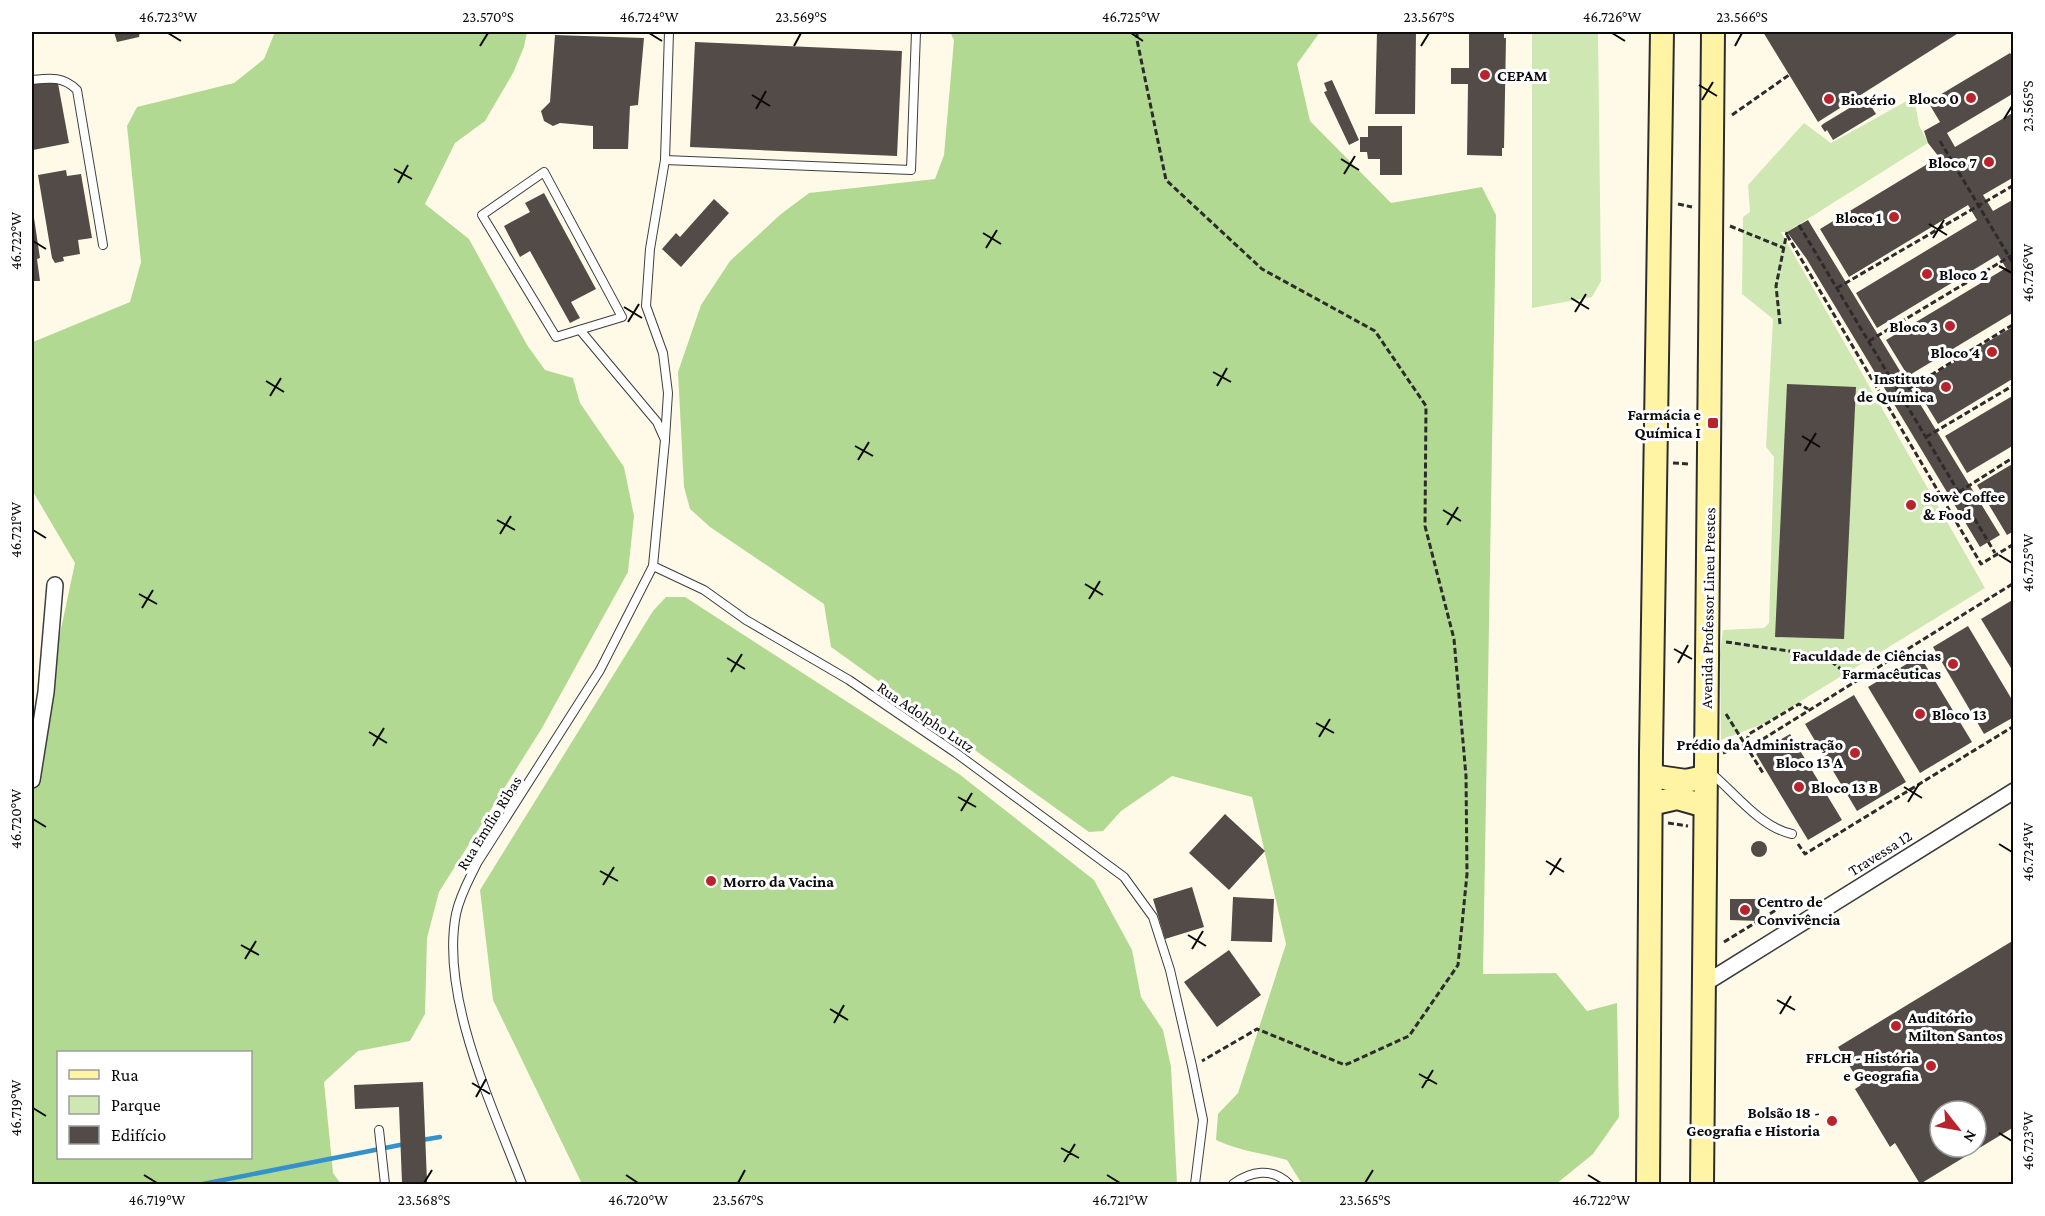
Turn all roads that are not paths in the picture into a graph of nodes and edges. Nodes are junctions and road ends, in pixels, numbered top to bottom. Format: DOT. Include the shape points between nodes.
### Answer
graph roads {
  1 [pos="669,32"];
  2 [pos="916,32"];
  3 [pos="1662,32"];
  4 [pos="1713,32"];
  5 [pos="32,80"];
  6 [pos="665,160"];
  7 [pos="103,245"];
  8 [pos="580,330"];
  9 [pos="665,440"];
  10 [pos="653,566"];
  11 [pos="56,585"];
  12 [pos="1704,772"];
  13 [pos="1652,776"];
  14 [pos="32,780"];
  15 [pos="2013,791"];
  16 [pos="1705,806"];
  17 [pos="1651,813"];
  18 [pos="1792,834"];
  19 [pos="1704,984"];
  20 [pos="379,1130"];
  21 [pos="385,1185"];
  22 [pos="522,1185"];
  23 [pos="1196,1185"];
  24 [pos="1233,1185"];
  25 [pos="1289,1185"];
  26 [pos="1648,1185"];
  27 [pos="1702,1185"];
  1 -- 6 [label="lane"];
  2 -- 6 [label="lane" via="911,171"];
  3 -- 13 [label="main road"];
  4 -- 12 [label="main road, Avenida Professor Lineu Prestes"];
  5 -- 7 [label="lane" via="58,77 77,90"];
  6 -- 9 [label="lane" via="650,249 646,306 664,363 668,393"];
  8 -- 8 [label="lane" via="622,317 544,172 482,215 556,337"];
  8 -- 9 [label="lane" via="657,422"];
  9 -- 10 [label="lane"];
  10 -- 22 [label="lane, Rua Emílio Ribas" via="600,670 477,863 462,892 456,915 454,969 463,1015 477,1067"];
  10 -- 23 [label="lane, Rua Adolpho Lutz" via="704,590 746,620 849,680 1124,877 1153,917 1170,970 1203,1120"];
  11 -- 14 [label="street" via="48,680"];
  12 -- 13 [label="main road" via="1686,781"];
  12 -- 16 [label="main road, Avenida Professor Lineu Prestes"];
  12 -- 18 [label="lane" via="1765,822"];
  13 -- 17 [label="main road"];
  15 -- 19 [label="street, Travessa 12"];
  16 -- 17 [label="main road" via="1677,798"];
  16 -- 19 [label="main road, Avenida Professor Lineu Prestes"];
  17 -- 26 [label="main road"];
  19 -- 27 [label="main road, Avenida Professor Lineu Prestes"];
  20 -- 21 [label="lane"];
  24 -- 25 [label="lane" via="1256,1172 1269,1172"];
}
